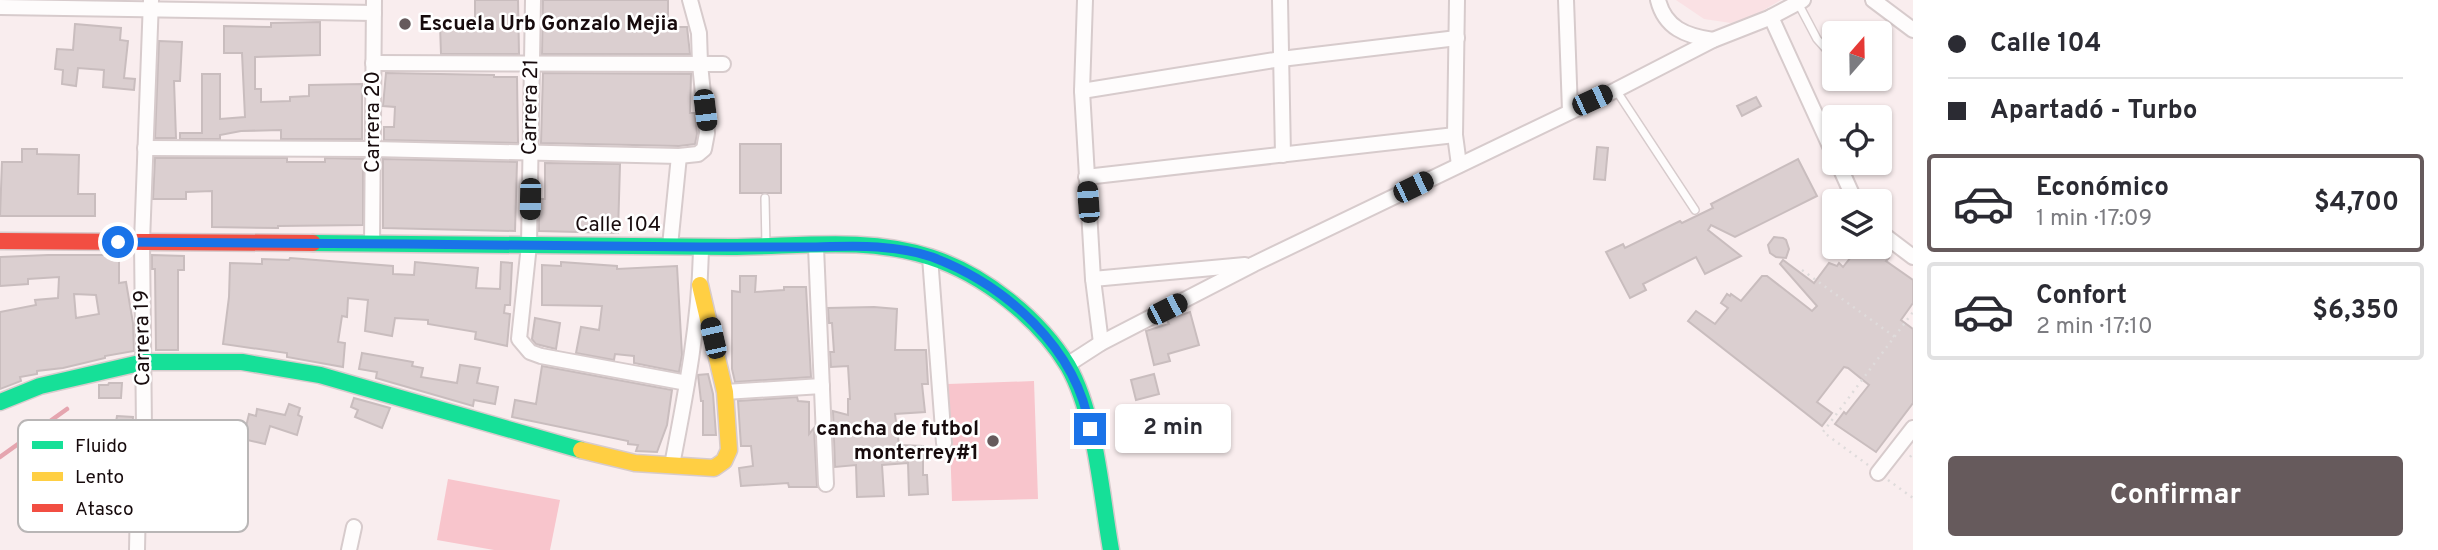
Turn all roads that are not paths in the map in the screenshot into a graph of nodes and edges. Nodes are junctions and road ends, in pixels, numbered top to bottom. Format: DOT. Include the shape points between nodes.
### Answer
graph roads {
  1 [pos="533,0"];
  2 [pos="690,0"];
  3 [pos="1085,0"];
  4 [pos="1280,0"];
  5 [pos="1457,0"];
  6 [pos="1566,0"];
  7 [pos="1658,0"];
  8 [pos="1873,0"];
  9 [pos="1800,1"];
  10 [pos="150,5"];
  11 [pos="374,6"];
  12 [pos="0,7"];
  13 [pos="1771,17"];
  14 [pos="1913,30"];
  15 [pos="1457,38"];
  16 [pos="1713,40"];
  17 [pos="1822,44"];
  18 [pos="1281,58"];
  19 [pos="373,63"];
  20 [pos="699,64"];
  21 [pos="723,64"];
  22 [pos="532,65"];
  23 [pos="1616,90"];
  24 [pos="1082,91"];
  25 [pos="1570,111"];
  26 [pos="1822,129"];
  27 [pos="1455,135"];
  28 [pos="145,148"];
  29 [pos="373,149"];
  30 [pos="530,152"];
  31 [pos="1283,155"];
  32 [pos="680,156"];
  33 [pos="1459,165"];
  34 [pos="1086,177"];
  35 [pos="765,198"];
  36 [pos="1695,210"];
  37 [pos="0,241"];
  38 [pos="1892,241"];
  39 [pos="142,242"];
  40 [pos="372,244"];
  41 [pos="529,245"];
  42 [pos="670,246"];
  43 [pos="701,247"];
  44 [pos="766,247"];
  45 [pos="816,247"];
  46 [pos="930,257"];
  47 [pos="1913,257"];
  48 [pos="1254,264"];
  49 [pos="1093,279"];
  50 [pos="700,285"];
  51 [pos="1101,343"];
  52 [pos="144,362"];
  53 [pos="1067,365"];
  54 [pos="687,383"];
  55 [pos="822,387"];
  56 [pos="725,392"];
  57 [pos="0,402"];
  58 [pos="144,420"];
  59 [pos="1913,428"];
  60 [pos="944,443"];
  61 [pos="672,465"];
  62 [pos="1878,472"];
  63 [pos="826,484"];
  64 [pos="354,527"];
  65 [pos="137,532"];
  66 [pos="137,550"];
  67 [pos="349,550"];
  68 [pos="1111,550"];
  1 -- 22 [label="street, Carrera 21"];
  2 -- 20 [label="street" via="699,33"];
  3 -- 24 [label="street"];
  4 -- 18 [label="street"];
  5 -- 15 [label="street"];
  6 -- 25 [label="street"];
  7 -- 16 [label="street" via="1669,23 1678,30"];
  8 -- 14 [label="street"];
  9 -- 13 [label="street"];
  9 -- 17 [label="lane"];
  10 -- 11 [label="street"];
  10 -- 12 [label="street"];
  10 -- 28 [label="street, Carrera 19"];
  11 -- 19 [label="street, Carrera 20"];
  13 -- 16 [label="street"];
  13 -- 26 [label="street"];
  15 -- 18 [label="street"];
  15 -- 27 [label="street"];
  16 -- 23 [label="street"];
  18 -- 24 [label="street"];
  18 -- 31 [label="street"];
  19 -- 22 [label="street"];
  19 -- 29 [label="street, Carrera 20"];
  20 -- 21 [label="street"];
  20 -- 22 [label="street"];
  20 -- 32 [label="street" via="707,141 702,152"];
  22 -- 30 [label="street, Carrera 21"];
  23 -- 25 [label="street"];
  23 -- 36 [label="lane"];
  24 -- 34 [label="street"];
  25 -- 33 [label="street"];
  27 -- 31 [label="street"];
  27 -- 33 [label="street"];
  28 -- 29 [label="street"];
  28 -- 39 [label="street, Carrera 19"];
  29 -- 30 [label="street"];
  29 -- 40 [label="street, Carrera 20"];
  30 -- 32 [label="street"];
  30 -- 41 [label="street, Carrera 21"];
  31 -- 34 [label="street"];
  32 -- 42 [label="street"];
  33 -- 48 [label="street"];
  34 -- 49 [label="street"];
  35 -- 44 [label="lane"];
  37 -- 39 [label="main road, Calle 104"];
  38 -- 47 [label="street"];
  39 -- 40 [label="main road, Calle 104"];
  39 -- 52 [label="street, Carrera 19"];
  40 -- 41 [label="main road, Calle 104"];
  41 -- 42 [label="main road, Calle 104"];
  41 -- 54 [label="street, Carrera 21" via="519,340 530,352"];
  42 -- 43 [label="main road, Calle 104"];
  43 -- 44 [label="main road, Calle 104"];
  43 -- 50 [label="street"];
  44 -- 45 [label="main road, Calle 104"];
  45 -- 46 [label="main road, Calle 104" via="874,245"];
  45 -- 55 [label="street"];
  46 -- 53 [label="main road, Calle 104" via="985,283 1027,315"];
  46 -- 60 [label="street"];
  48 -- 49 [label="street"];
  48 -- 51 [label="street"];
  49 -- 51 [label="street"];
  50 -- 54 [label="street"];
  50 -- 56 [label="main road"];
  51 -- 53 [label="street"];
  52 -- 57 [label="main road" via="40,386"];
  52 -- 58 [label="street, Carrera 19"];
  52 -- 61 [label="main road" via="242,362 320,375 609,458"];
  53 -- 68 [label="main road, Calle 104" via="1086,405"];
  54 -- 61 [label="street"];
  55 -- 56 [label="street"];
  55 -- 63 [label="street"];
  56 -- 61 [label="main road" via="728,457 723,465"];
  59 -- 62 [label="street"];
  64 -- 67 [label="street"];
  65 -- 66 [label="street, Carrera 19"];
}
